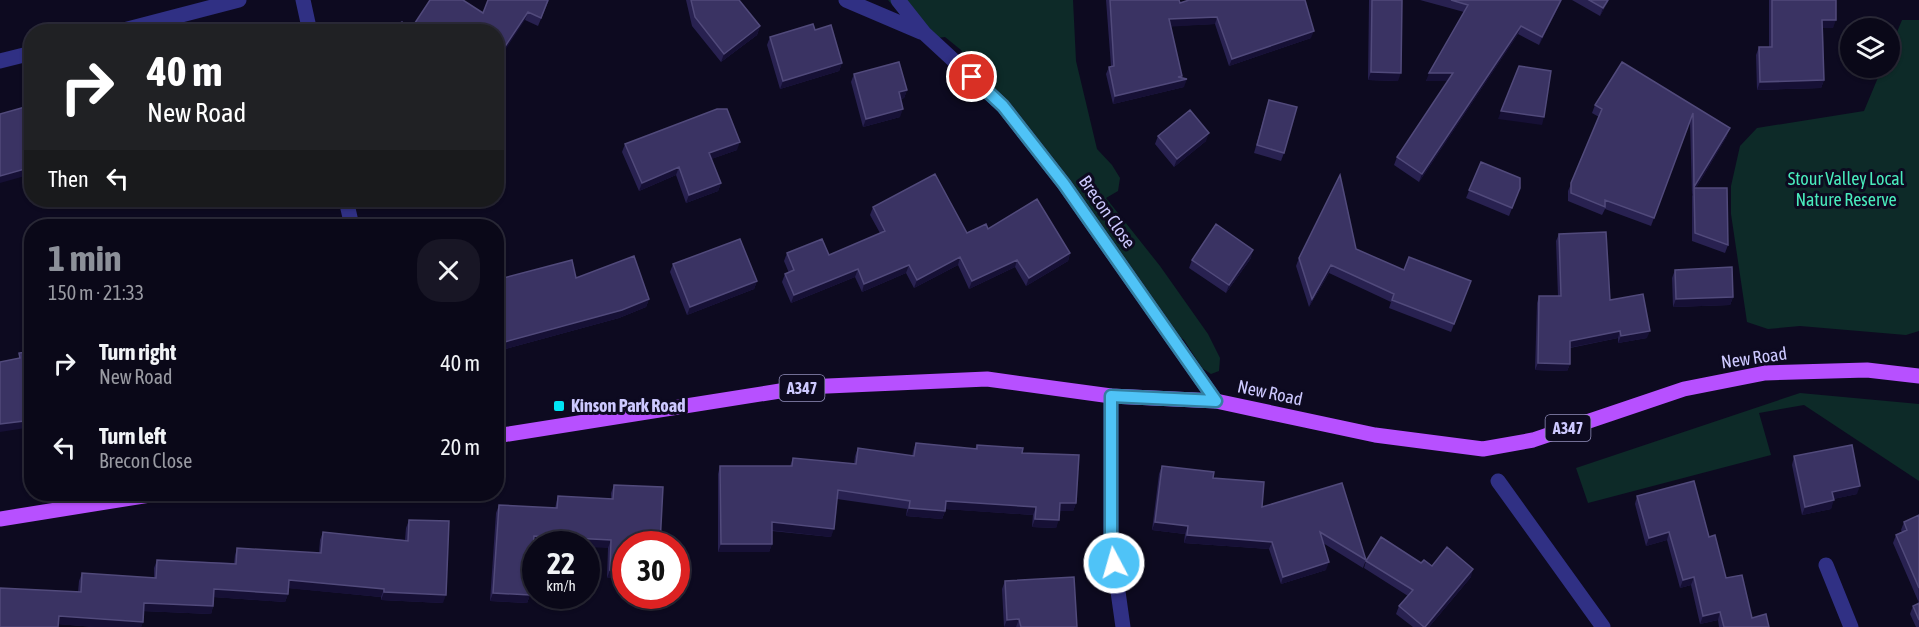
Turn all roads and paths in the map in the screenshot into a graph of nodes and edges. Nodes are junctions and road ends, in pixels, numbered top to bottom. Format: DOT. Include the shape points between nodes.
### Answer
graph roads {
  1 [pos="239,0"];
  2 [pos="303,0"];
  3 [pos="846,0"];
  4 [pos="898,0"];
  5 [pos="147,24"];
  6 [pos="308,24"];
  7 [pos="924,33"];
  8 [pos="24,55"];
  9 [pos="0,61"];
  10 [pos="1919,376"];
  11 [pos="1111,396"];
  12 [pos="1216,401"];
  13 [pos="504,435"];
  14 [pos="1498,481"];
  15 [pos="112,501"];
  16 [pos="0,519"];
  17 [pos="1826,565"];
  18 [pos="1123,627"];
  19 [pos="1603,627"];
  20 [pos="1851,627"];
  1 -- 5 [label="street"];
  2 -- 6 [label="street"];
  3 -- 7 [label="street, Brecon Close"];
  4 -- 7 [label="street, Brecon Close"];
  7 -- 12 [label="street, Brecon Close" via="1003,106 1064,184"];
  8 -- 9 [label="street"];
  10 -- 12 [label="main road, New Road / A347" via="1867,370 1765,373 1684,389 1533,440 1482,448 1375,435"];
  11 -- 12 [label="main road, New Road / A347"];
  11 -- 13 [label="main road, New Road / A347" via="987,379 805,387"];
  11 -- 18 [label="street" via="1111,542"];
  14 -- 19 [label="street"];
  15 -- 16 [label="main road"];
  17 -- 20 [label="street"];
}
